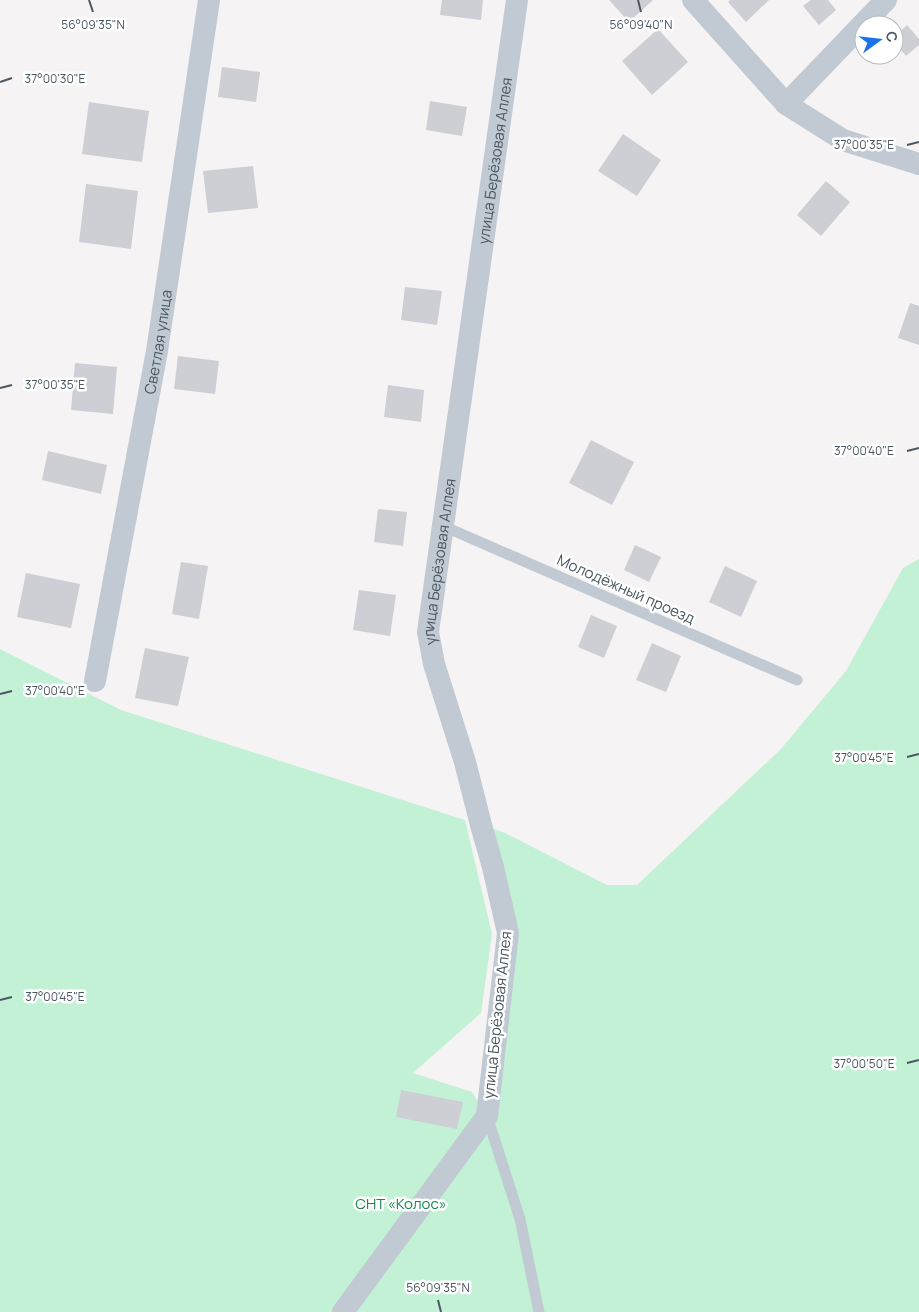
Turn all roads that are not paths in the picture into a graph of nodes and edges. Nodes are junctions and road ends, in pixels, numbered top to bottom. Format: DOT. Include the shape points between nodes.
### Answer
graph roads {
  1 [pos="208,0"];
  2 [pos="517,0"];
  3 [pos="693,0"];
  4 [pos="886,0"];
  5 [pos="786,104"];
  6 [pos="919,164"];
  7 [pos="443,526"];
  8 [pos="797,680"];
  9 [pos="95,681"];
  10 [pos="487,1116"];
  11 [pos="343,1312"];
  12 [pos="538,1312"];
  1 -- 9 [label="street, Светлая улица" via="157,351"];
  2 -- 7 [label="street, улица Берёзовая Аллея"];
  3 -- 5 [label="street"];
  4 -- 5 [label="street"];
  5 -- 6 [label="street" via="843,140"];
  7 -- 8 [label="lane, Молодёжный проезд"];
  7 -- 10 [label="street, улица Берёзовая Аллея" via="428,632 508,932"];
  10 -- 11 [label="street"];
  10 -- 12 [label="lane" via="520,1219"];
}
